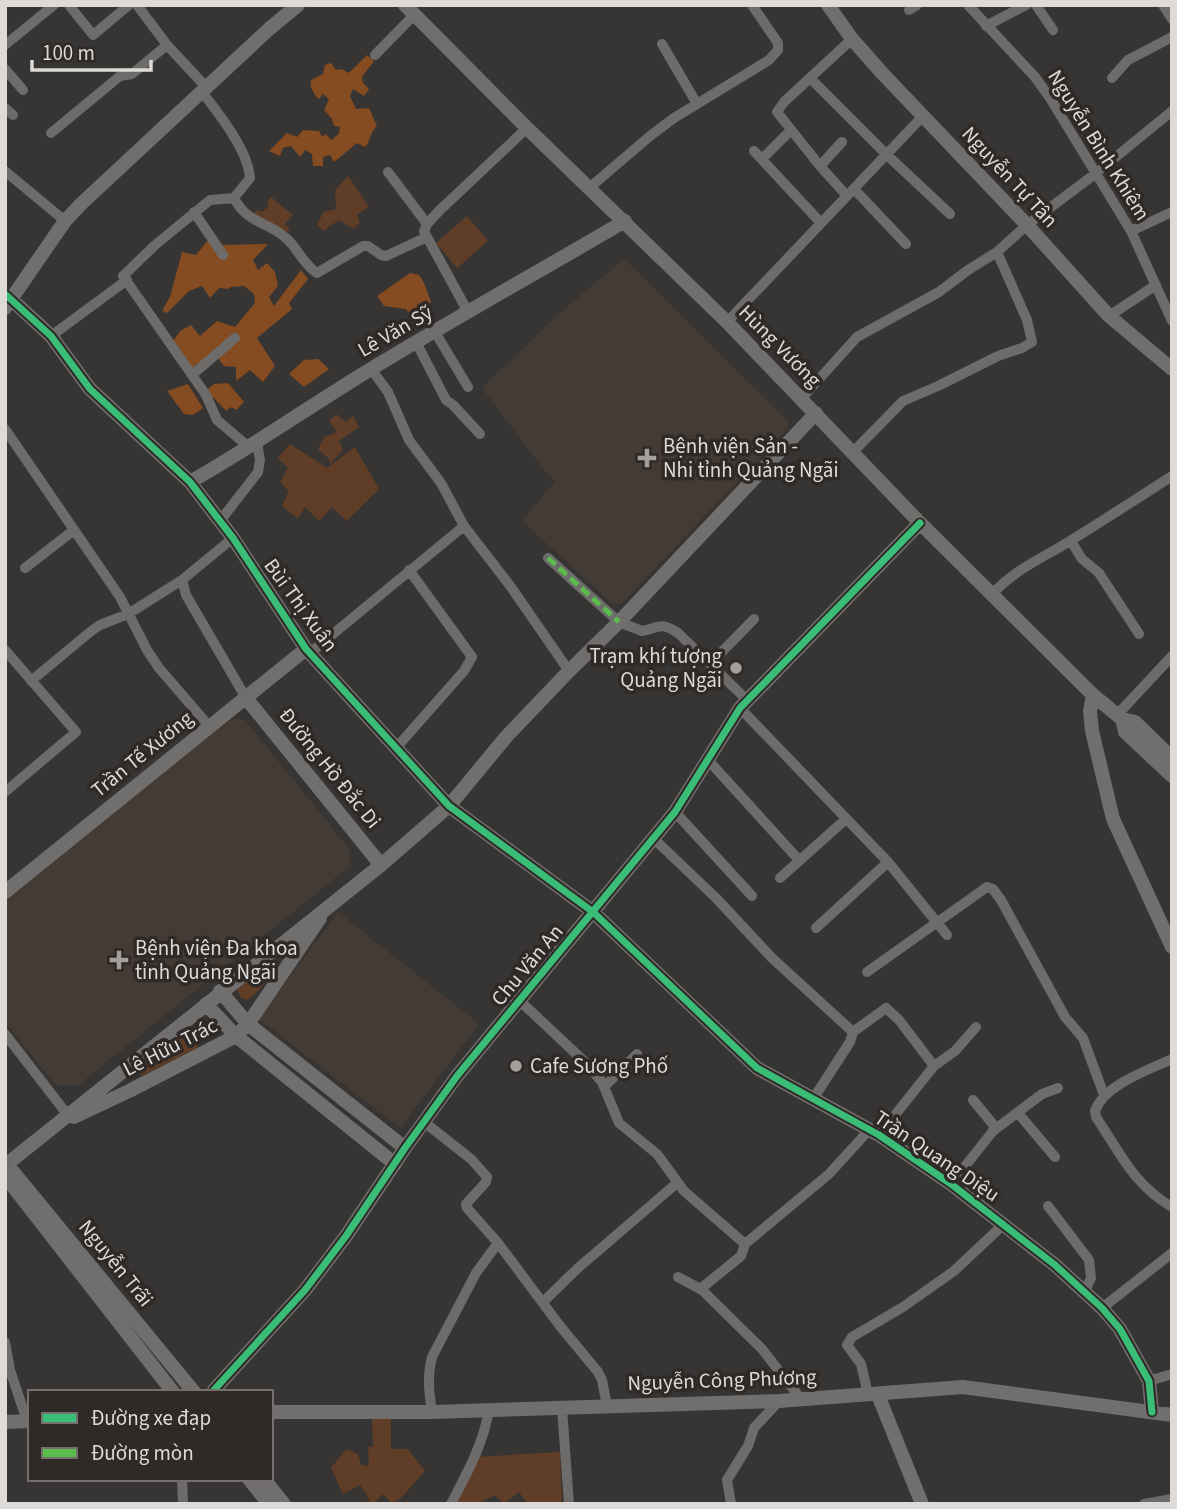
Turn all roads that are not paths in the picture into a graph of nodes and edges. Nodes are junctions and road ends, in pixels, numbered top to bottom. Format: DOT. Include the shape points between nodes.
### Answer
graph roads {
  1 [pos="54,5"];
  2 [pos="69,5"];
  3 [pos="129,5"];
  4 [pos="137,5"];
  5 [pos="298,5"];
  6 [pos="752,5"];
  7 [pos="828,5"];
  8 [pos="968,5"];
  9 [pos="1026,5"];
  10 [pos="1036,5"];
  11 [pos="1163,5"];
  12 [pos="410,10"];
  13 [pos="1172,19"];
  14 [pos="986,26"];
  15 [pos="1053,30"];
  16 [pos="1172,37"];
  17 [pos="852,39"];
  18 [pos="662,44"];
  19 [pos="5,45"];
  20 [pos="167,45"];
  21 [pos="375,55"];
  22 [pos="5,69"];
  23 [pos="1112,78"];
  24 [pos="811,79"];
  25 [pos="23,90"];
  26 [pos="204,90"];
  27 [pos="697,104"];
  28 [pos="1172,111"];
  29 [pos="923,116"];
  30 [pos="527,128"];
  31 [pos="790,131"];
  32 [pos="51,133"];
  33 [pos="842,142"];
  34 [pos="887,155"];
  35 [pos="820,166"];
  36 [pos="5,171"];
  37 [pos="388,172"];
  38 [pos="1095,174"];
  39 [pos="588,189"];
  40 [pos="850,192"];
  41 [pos="234,198"];
  42 [pos="194,212"];
  43 [pos="1172,212"];
  44 [pos="950,214"];
  45 [pos="65,221"];
  46 [pos="625,221"];
  47 [pos="821,223"];
  48 [pos="427,224"];
  49 [pos="1027,225"];
  50 [pos="1131,231"];
  51 [pos="427,237"];
  52 [pos="906,244"];
  53 [pos="997,252"];
  54 [pos="223,255"];
  55 [pos="127,281"];
  56 [pos="1156,285"];
  57 [pos="7,300"];
  58 [pos="468,312"];
  59 [pos="1109,316"];
  60 [pos="1172,321"];
  61 [pos="727,322"];
  62 [pos="435,332"];
  63 [pos="51,336"];
  64 [pos="236,338"];
  65 [pos="416,342"];
  66 [pos="372,369"];
  67 [pos="1172,369"];
  68 [pos="192,375"];
  69 [pos="468,387"];
  70 [pos="802,398"];
  71 [pos="816,413"];
  72 [pos="5,429"];
  73 [pos="480,434"];
  74 [pos="253,446"];
  75 [pos="853,452"];
  76 [pos="1172,476"];
  77 [pos="190,482"];
  78 [pos="220,521"];
  79 [pos="920,523"];
  80 [pos="464,526"];
  81 [pos="74,530"];
  82 [pos="233,538"];
  83 [pos="1071,541"];
  84 [pos="548,558"];
  85 [pos="25,568"];
  86 [pos="409,570"];
  87 [pos="182,580"];
  88 [pos="993,593"];
  89 [pos="128,614"];
  90 [pos="754,619"];
  91 [pos="619,622"];
  92 [pos="1139,634"];
  93 [pos="5,650"];
  94 [pos="308,651"];
  95 [pos="1172,656"];
  96 [pos="711,663"];
  97 [pos="569,671"];
  98 [pos="31,681"];
  99 [pos="1093,695"];
  100 [pos="246,698"];
  101 [pos="743,704"];
  102 [pos="1119,717"];
  103 [pos="209,726"];
  104 [pos="397,748"];
  105 [pos="1172,758"];
  106 [pos="708,760"];
  107 [pos="1172,776"];
  108 [pos="5,792"];
  109 [pos="449,806"];
  110 [pos="675,812"];
  111 [pos="846,819"];
  112 [pos="653,838"];
  113 [pos="799,860"];
  114 [pos="888,862"];
  115 [pos="381,865"];
  116 [pos="779,878"];
  117 [pos="5,892"];
  118 [pos="752,896"];
  119 [pos="329,905"];
  120 [pos="593,912"];
  121 [pos="938,922"];
  122 [pos="816,928"];
  123 [pos="947,935"];
  124 [pos="1172,947"];
  125 [pos="867,972"];
  126 [pos="220,991"];
  127 [pos="520,1001"];
  128 [pos="206,1004"];
  129 [pos="248,1024"];
  130 [pos="976,1027"];
  131 [pos="853,1032"];
  132 [pos="5,1034"];
  133 [pos="236,1037"];
  134 [pos="637,1054"];
  135 [pos="1172,1059"];
  136 [pos="934,1066"];
  137 [pos="118,1076"];
  138 [pos="604,1087"];
  139 [pos="1058,1088"];
  140 [pos="129,1091"];
  141 [pos="1104,1095"];
  142 [pos="813,1099"];
  143 [pos="973,1100"];
  144 [pos="1018,1113"];
  145 [pos="68,1114"];
  146 [pos="424,1122"];
  147 [pos="54,1126"];
  148 [pos="996,1128"];
  149 [pos="874,1133"];
  150 [pos="405,1148"];
  151 [pos="1055,1157"];
  152 [pos="396,1164"];
  153 [pos="6,1167"];
  154 [pos="677,1183"];
  155 [pos="951,1184"];
  156 [pos="1048,1206"];
  157 [pos="1172,1207"];
  158 [pos="1004,1224"];
  159 [pos="498,1243"];
  160 [pos="745,1244"];
  161 [pos="1172,1253"];
  162 [pos="678,1277"];
  163 [pos="702,1290"];
  164 [pos="1084,1293"];
  165 [pos="543,1303"];
  166 [pos="1102,1308"];
  167 [pos="5,1342"];
  168 [pos="1172,1374"];
  169 [pos="1149,1381"];
  170 [pos="172,1390"];
  171 [pos="193,1390"];
  172 [pos="217,1390"];
  173 [pos="873,1395"];
  174 [pos="801,1399"];
  175 [pos="779,1401"];
  176 [pos="607,1406"];
  177 [pos="562,1408"];
  178 [pos="489,1410"];
  179 [pos="273,1412"];
  180 [pos="432,1412"];
  181 [pos="1152,1412"];
  182 [pos="1172,1415"];
  183 [pos="28,1421"];
  184 [pos="5,1422"];
  185 [pos="182,1481"];
  186 [pos="251,1481"];
  187 [pos="266,1481"];
  188 [pos="1172,1499"];
  189 [pos="183,1504"];
  190 [pos="269,1504"];
  191 [pos="284,1504"];
  192 [pos="450,1504"];
  193 [pos="569,1504"];
  194 [pos="731,1504"];
  195 [pos="922,1504"];
  196 [pos="1144,1504"];
  1 -- 19 [label="street"];
  2 -- 3 [label="street" via="93,35"];
  4 -- 20 [label="street"];
  5 -- 26 [label="street"];
  6 -- 27 [label="street" via="778,43 778,50"];
  7 -- 17 [label="street, Nguyễn Tự Tân"];
  8 -- 14 [label="street, Nguyễn Bình Khiêm"];
  9 -- 14 [label="street"];
  10 -- 15 [label="street"];
  11 -- 13 [label="street"];
  12 -- 21 [label="street"];
  12 -- 30 [label="street, Hùng Vương"];
  14 -- 38 [label="street, Nguyễn Bình Khiêm" via="1035,77"];
  16 -- 23 [label="street" via="1128,60"];
  17 -- 24 [label="street"];
  17 -- 29 [label="street, Nguyễn Tự Tân"];
  18 -- 27 [label="street"];
  20 -- 26 [label="street"];
  20 -- 32 [label="street" via="132,74 120,76"];
  22 -- 25 [label="street"];
  24 -- 31 [label="street" via="777,110"];
  24 -- 34 [label="street"];
  26 -- 41 [label="street" via="248,166 250,178"];
  26 -- 45 [label="street"];
  27 -- 39 [label="street" via="650,136"];
  28 -- 38 [label="street"];
  29 -- 34 [label="street"];
  29 -- 49 [label="street, Nguyễn Tự Tân"];
  30 -- 39 [label="street, Hùng Vương"];
  30 -- 48 [label="street"];
  31 -- 35 [label="street"];
  31 -- 47 [label="street" via="758,155"];
  33 -- 35 [label="street"];
  34 -- 40 [label="street"];
  34 -- 44 [label="street"];
  35 -- 40 [label="street"];
  36 -- 45 [label="street"];
  37 -- 48 [label="street"];
  38 -- 49 [label="street"];
  38 -- 50 [label="street, Nguyễn Bình Khiêm"];
  39 -- 46 [label="street, Hùng Vương"];
  40 -- 47 [label="street"];
  40 -- 52 [label="street"];
  41 -- 42 [label="street" via="210,200"];
  41 -- 51 [label="street" via="250,218 286,237 317,273 363,246 386,256"];
  42 -- 54 [label="street"];
  42 -- 55 [label="street" via="124,273"];
  43 -- 50 [label="street"];
  45 -- 57 [label="street"];
  46 -- 58 [label="street, Lê Văn Sỹ"];
  46 -- 61 [label="street, Hùng Vương"];
  47 -- 61 [label="street"];
  48 -- 51 [label="street"];
  49 -- 53 [label="street"];
  49 -- 59 [label="street, Nguyễn Tự Tân"];
  50 -- 56 [label="street, Nguyễn Bình Khiêm"];
  51 -- 58 [label="street"];
  53 -- 70 [label="street" via="930,297 857,337"];
  53 -- 75 [label="street" via="1032,342 903,401"];
  55 -- 63 [label="street"];
  55 -- 68 [label="street"];
  56 -- 59 [label="street"];
  56 -- 60 [label="street, Nguyễn Bình Khiêm"];
  57 -- 63 [label="street, Bùi Thị Xuân"];
  58 -- 62 [label="street, Lê Văn Sỹ"];
  59 -- 67 [label="street, Nguyễn Tự Tân"];
  61 -- 70 [label="street, Hùng Vương"];
  62 -- 65 [label="street, Lê Văn Sỹ"];
  62 -- 69 [label="street"];
  63 -- 77 [label="street, Bùi Thị Xuân" via="90,389"];
  64 -- 68 [label="street"];
  65 -- 66 [label="street, Lê Văn Sỹ"];
  65 -- 73 [label="street" via="446,400"];
  66 -- 74 [label="street, Lê Văn Sỹ"];
  66 -- 80 [label="street"];
  68 -- 74 [label="street" via="217,420"];
  70 -- 71 [label="street, Hùng Vương"];
  71 -- 75 [label="street, Hùng Vương"];
  71 -- 91 [label="street, Lê Hữu Trác"];
  72 -- 81 [label="street"];
  74 -- 77 [label="street, Lê Văn Sỹ"];
  74 -- 78 [label="street" via="260,460 258,472"];
  75 -- 79 [label="street, Hùng Vương"];
  76 -- 83 [label="street"];
  77 -- 78 [label="street, Bùi Thị Xuân"];
  78 -- 82 [label="street, Bùi Thị Xuân"];
  79 -- 88 [label="street, Hùng Vương"];
  79 -- 101 [label="street, Chu Văn An"];
  80 -- 86 [label="street"];
  80 -- 97 [label="street"];
  81 -- 85 [label="street"];
  81 -- 89 [label="street"];
  82 -- 87 [label="street"];
  82 -- 94 [label="street, Bùi Thị Xuân"];
  83 -- 88 [label="street" via="1023,566"];
  83 -- 92 [label="street" via="1082,559 1099,573"];
  84 -- 91 [label="street"];
  86 -- 94 [label="street"];
  86 -- 104 [label="street" via="472,657"];
  87 -- 89 [label="street"];
  87 -- 100 [label="street" via="186,595"];
  88 -- 99 [label="street, Hùng Vương"];
  89 -- 98 [label="street" via="100,625"];
  89 -- 103 [label="street" via="159,668"];
  90 -- 96 [label="street"];
  91 -- 96 [label="street" via="642,631 658,625 669,627"];
  91 -- 97 [label="street, Lê Hữu Trác"];
  93 -- 98 [label="street"];
  94 -- 100 [label="street, Trần Tế Xương"];
  94 -- 104 [label="street, Bùi Thị Xuân"];
  95 -- 102 [label="street"];
  96 -- 101 [label="street"];
  97 -- 109 [label="street, Lê Hữu Trác"];
  98 -- 108 [label="street" via="76,732"];
  99 -- 102 [label="street, Hùng Vương"];
  99 -- 124 [label="street" via="1092,731 1113,819"];
  100 -- 103 [label="street, Trần Tế Xương"];
  100 -- 115 [label="street, Đường Hồ Đắc Di"];
  101 -- 106 [label="street, Chu Văn An"];
  101 -- 111 [label="street"];
  102 -- 105 [label="street, Hùng Vương" via="1135,722"];
  102 -- 107 [label="street, Hùng Vương" via="1125,732"];
  103 -- 117 [label="street, Trần Tế Xương"];
  104 -- 109 [label="street, Bùi Thị Xuân"];
  106 -- 110 [label="street, Chu Văn An"];
  106 -- 113 [label="street"];
  109 -- 115 [label="street, Lê Hữu Trác"];
  109 -- 120 [label="street, Bùi Thị Xuân"];
  110 -- 112 [label="street, Chu Văn An"];
  110 -- 118 [label="street"];
  111 -- 113 [label="street"];
  111 -- 114 [label="street"];
  112 -- 120 [label="street, Chu Văn An"];
  112 -- 131 [label="street"];
  113 -- 116 [label="street"];
  114 -- 121 [label="street"];
  114 -- 122 [label="street"];
  115 -- 119 [label="street, Lê Hữu Trác"];
  119 -- 126 [label="street, Lê Hữu Trác"];
  119 -- 129 [label="street, Lê Hữu Trác"];
  120 -- 127 [label="street, Chu Văn An"];
  120 -- 142 [label="street, Trần Quang Diệu" via="757,1068"];
  121 -- 123 [label="street"];
  121 -- 125 [label="street"];
  121 -- 141 [label="street" via="987,887 993,889 1065,1017 1083,1038"];
  126 -- 128 [label="street, Lê Hữu Trác"];
  126 -- 129 [label="street"];
  127 -- 138 [label="street" via="586,1063"];
  127 -- 146 [label="street, Chu Văn An"];
  128 -- 133 [label="street"];
  128 -- 137 [label="street, Lê Hữu Trác"];
  129 -- 133 [label="street, Lê Hữu Trác"];
  129 -- 150 [label="street"];
  130 -- 136 [label="street"];
  131 -- 136 [label="street" via="886,1008"];
  131 -- 142 [label="street"];
  132 -- 145 [label="street"];
  133 -- 140 [label="street, Lê Hữu Trác"];
  133 -- 152 [label="street"];
  134 -- 138 [label="street"];
  135 -- 141 [label="street"];
  136 -- 149 [label="street"];
  137 -- 140 [label="street"];
  137 -- 145 [label="street, Lê Hữu Trác"];
  138 -- 154 [label="street" via="620,1123 657,1154"];
  139 -- 144 [label="street"];
  140 -- 147 [label="street, Lê Hữu Trác"];
  141 -- 157 [label="street" via="1097,1104 1096,1117 1137,1181"];
  142 -- 149 [label="street, Trần Quang Diệu"];
  143 -- 148 [label="street"];
  144 -- 148 [label="street"];
  144 -- 151 [label="street"];
  145 -- 147 [label="street, Lê Hữu Trác"];
  146 -- 150 [label="street, Chu Văn An"];
  146 -- 159 [label="street" via="487,1177 466,1204"];
  147 -- 153 [label="street, Lê Hữu Trác"];
  148 -- 155 [label="street"];
  149 -- 155 [label="street, Trần Quang Diệu"];
  149 -- 160 [label="street"];
  150 -- 152 [label="street, Chu Văn An"];
  152 -- 172 [label="street, Chu Văn An" via="305,1290"];
  153 -- 170 [label="street, Nguyễn Trãi"];
  153 -- 171 [label="street, Nguyễn Trãi"];
  154 -- 160 [label="street"];
  154 -- 165 [label="street"];
  155 -- 158 [label="street, Trần Quang Diệu"];
  156 -- 164 [label="street" via="1089,1261 1091,1278"];
  158 -- 164 [label="street, Trần Quang Diệu"];
  158 -- 173 [label="street" via="954,1271 852,1337 847,1345 861,1364"];
  159 -- 165 [label="street"];
  159 -- 180 [label="street" via="476,1273 432,1357 428,1370"];
  160 -- 163 [label="street" via="741,1256"];
  161 -- 166 [label="street"];
  162 -- 163 [label="street"];
  163 -- 174 [label="street" via="762,1349"];
  164 -- 166 [label="street, Trần Quang Diệu"];
  165 -- 176 [label="street" via="598,1372"];
  166 -- 169 [label="street, Trần Quang Diệu" via="1120,1329"];
  167 -- 183 [label="street"];
  168 -- 169 [label="street"];
  169 -- 181 [label="street, Trần Quang Diệu"];
  173 -- 174 [label="street, Nguyễn Công Phương"];
  173 -- 181 [label="street, Nguyễn Công Phương" via="962,1387"];
  173 -- 195 [label="street"];
  174 -- 175 [label="street, Nguyễn Công Phương"];
  175 -- 176 [label="street, Nguyễn Công Phương"];
  175 -- 194 [label="street" via="754,1428 727,1480"];
  176 -- 177 [label="street, Nguyễn Công Phương"];
  177 -- 178 [label="street, Nguyễn Công Phương"];
  177 -- 193 [label="street"];
  178 -- 180 [label="street, Nguyễn Công Phương"];
  178 -- 192 [label="street" via="478,1453"];
  179 -- 180 [label="street, Nguyễn Công Phương"];
  181 -- 182 [label="street, Nguyễn Công Phương"];
  183 -- 184 [label="street"];
  185 -- 189 [label="street"];
  186 -- 190 [label="street"];
  187 -- 191 [label="street"];
  188 -- 196 [label="street"];
}
